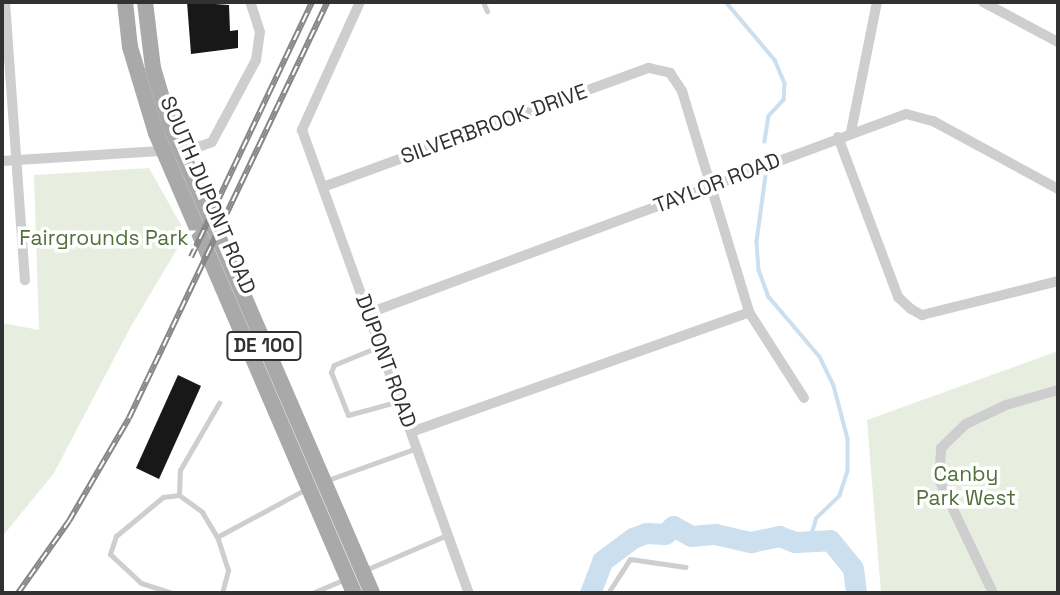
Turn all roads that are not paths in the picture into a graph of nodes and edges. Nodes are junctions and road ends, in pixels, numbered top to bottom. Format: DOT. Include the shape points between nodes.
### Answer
graph roads {
  1 [pos="5,2"];
  2 [pos="125,2"];
  3 [pos="145,2"];
  4 [pos="250,2"];
  5 [pos="360,2"];
  6 [pos="483,2"];
  7 [pos="877,2"];
  8 [pos="983,2"];
  9 [pos="487,11"];
  10 [pos="1058,42"];
  11 [pos="851,132"];
  12 [pos="838,137"];
  13 [pos="14,160"];
  14 [pos="2,161"];
  15 [pos="713,185"];
  16 [pos="323,187"];
  17 [pos="1058,189"];
  18 [pos="25,280"];
  19 [pos="1058,281"];
  20 [pos="749,312"];
  21 [pos="369,313"];
  22 [pos="380,346"];
  23 [pos="1058,390"];
  24 [pos="804,398"];
  25 [pos="400,401"];
  26 [pos="219,403"];
  27 [pos="411,432"];
  28 [pos="417,448"];
  29 [pos="179,495"];
  30 [pos="447,535"];
  31 [pos="217,537"];
  32 [pos="685,567"];
  33 [pos="172,593"];
  34 [pos="222,593"];
  35 [pos="312,593"];
  36 [pos="354,593"];
  37 [pos="372,593"];
  38 [pos="469,593"];
  39 [pos="608,593"];
  40 [pos="993,593"];
  1 -- 13 [label="street"];
  2 -- 36 [label="main road, SOUTH DUPONT ROAD / DE 100" via="130,47 144,100"];
  3 -- 37 [label="main road, SOUTH DUPONT ROAD / DE 100" via="161,97"];
  4 -- 13 [label="street" via="260,32 259,49 212,142 192,149"];
  5 -- 16 [label="street, DUPONT ROAD" via="302,130"];
  6 -- 9 [label="lane"];
  7 -- 11 [label="street"];
  8 -- 10 [label="street"];
  11 -- 12 [label="street, TAYLOR ROAD"];
  11 -- 17 [label="street, TAYLOR ROAD" via="906,114 933,121"];
  12 -- 15 [label="street, TAYLOR ROAD"];
  12 -- 19 [label="street" via="898,297 911,309 922,315"];
  13 -- 14 [label="street"];
  13 -- 18 [label="street"];
  15 -- 16 [label="street, SILVERBROOK DRIVE" via="682,91 666,71 642,70"];
  15 -- 20 [label="street"];
  15 -- 21 [label="street, TAYLOR ROAD"];
  16 -- 21 [label="street, DUPONT ROAD"];
  20 -- 24 [label="street"];
  20 -- 27 [label="street"];
  21 -- 22 [label="street, DUPONT ROAD"];
  22 -- 25 [label="street, DUPONT ROAD"];
  22 -- 25 [label="lane" via="334,365 331,372 348,415"];
  23 -- 40 [label="street" via="1006,405 966,424 941,448 939,480"];
  25 -- 27 [label="street, DUPONT ROAD"];
  26 -- 29 [label="lane" via="180,470"];
  27 -- 28 [label="street, DUPONT ROAD"];
  28 -- 30 [label="street, DUPONT ROAD"];
  28 -- 31 [label="lane" via="297,492 274,510"];
  29 -- 31 [label="lane" via="202,512"];
  29 -- 33 [label="lane" via="163,496 110,546 110,554 141,583"];
  30 -- 35 [label="lane"];
  30 -- 38 [label="street, DUPONT ROAD"];
  31 -- 34 [label="lane" via="228,570"];
  32 -- 39 [label="lane" via="630,559"];
}
